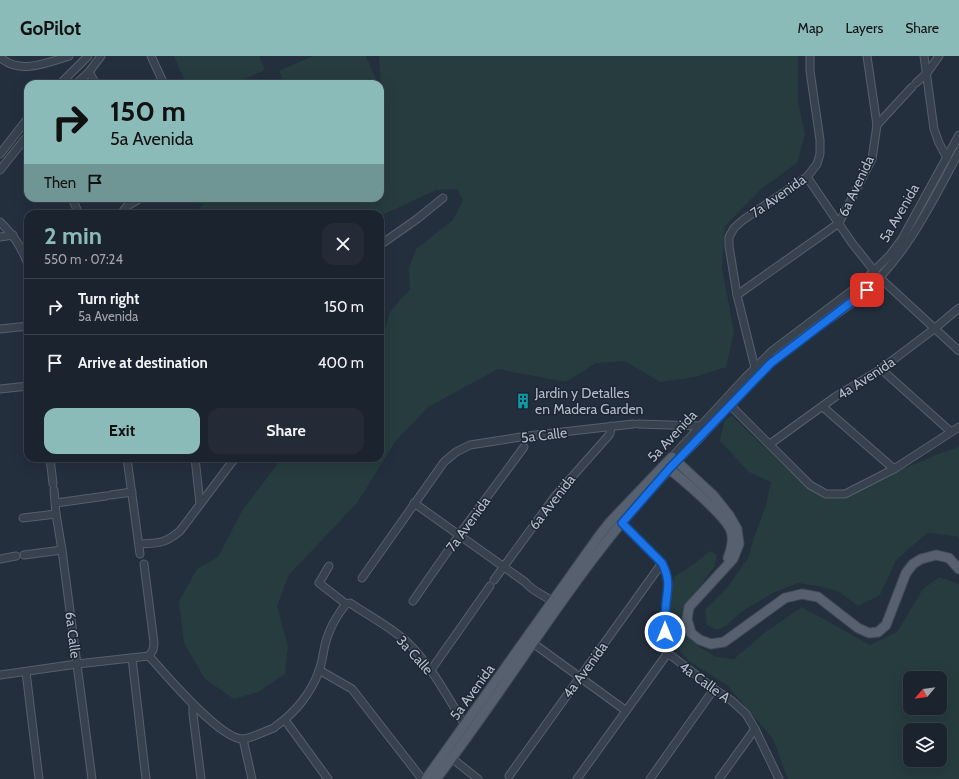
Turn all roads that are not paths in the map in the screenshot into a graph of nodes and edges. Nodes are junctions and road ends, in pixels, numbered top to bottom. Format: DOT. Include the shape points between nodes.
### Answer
graph roads {
  1 [pos="69,56"];
  2 [pos="88,56"];
  3 [pos="101,56"];
  4 [pos="151,56"];
  5 [pos="810,56"];
  6 [pos="868,56"];
  7 [pos="924,56"];
  8 [pos="939,56"];
  9 [pos="0,57"];
  10 [pos="89,72"];
  11 [pos="927,73"];
  12 [pos="64,80"];
  13 [pos="80,80"];
  14 [pos="94,80"];
  15 [pos="162,80"];
  16 [pos="24,123"];
  17 [pos="877,125"];
  18 [pos="959,135"];
  19 [pos="24,140"];
  20 [pos="959,152"];
  21 [pos="0,154"];
  22 [pos="947,158"];
  23 [pos="956,165"];
  24 [pos="0,170"];
  25 [pos="807,177"];
  26 [pos="443,198"];
  27 [pos="134,202"];
  28 [pos="124,210"];
  29 [pos="0,222"];
  30 [pos="839,223"];
  31 [pos="13,235"];
  32 [pos="0,238"];
  33 [pos="384,242"];
  34 [pos="901,248"];
  35 [pos="24,254"];
  36 [pos="875,272"];
  37 [pos="880,278"];
  38 [pos="738,294"];
  39 [pos="959,308"];
  40 [pos="24,326"];
  41 [pos="0,329"];
  42 [pos="934,329"];
  43 [pos="777,347"];
  44 [pos="959,351"];
  45 [pos="782,353"];
  46 [pos="754,368"];
  47 [pos="882,369"];
  48 [pos="24,386"];
  49 [pos="0,389"];
  50 [pos="730,405"];
  51 [pos="823,407"];
  52 [pos="611,426"];
  53 [pos="701,426"];
  54 [pos="959,427"];
  55 [pos="950,432"];
  56 [pos="770,444"];
  57 [pos="524,447"];
  58 [pos="675,459"];
  59 [pos="51,462"];
  60 [pos="128,462"];
  61 [pos="195,462"];
  62 [pos="232,462"];
  63 [pos="666,468"];
  64 [pos="894,469"];
  65 [pos="132,492"];
  66 [pos="56,503"];
  67 [pos="414,503"];
  68 [pos="200,504"];
  69 [pos="56,514"];
  70 [pos="24,518"];
  71 [pos="622,523"];
  72 [pos="459,535"];
  73 [pos="138,544"];
  74 [pos="62,550"];
  75 [pos="140,554"];
  76 [pos="16,556"];
  77 [pos="24,556"];
  78 [pos="0,559"];
  79 [pos="662,563"];
  80 [pos="144,564"];
  81 [pos="329,566"];
  82 [pos="504,567"];
  83 [pos="959,569"];
  84 [pos="719,576"];
  85 [pos="959,576"];
  86 [pos="362,578"];
  87 [pos="413,601"];
  88 [pos="553,602"];
  89 [pos="346,604"];
  90 [pos="775,606"];
  91 [pos="530,641"];
  92 [pos="667,654"];
  93 [pos="150,656"];
  94 [pos="132,658"];
  95 [pos="77,664"];
  96 [pos="319,670"];
  97 [pos="430,670"];
  98 [pos="26,672"];
  99 [pos="0,674"];
  100 [pos="580,677"];
  101 [pos="714,689"];
  102 [pos="193,705"];
  103 [pos="625,710"];
  104 [pos="285,720"];
  105 [pos="465,725"];
  106 [pos="755,729"];
  107 [pos="243,739"];
  108 [pos="448,755"];
  109 [pos="476,776"];
  110 [pos="509,776"];
  111 [pos="39,779"];
  112 [pos="92,779"];
  113 [pos="146,779"];
  114 [pos="201,779"];
  115 [pos="252,779"];
  116 [pos="328,779"];
  117 [pos="422,779"];
  118 [pos="426,779"];
  119 [pos="436,779"];
  120 [pos="482,779"];
  121 [pos="577,779"];
  122 [pos="650,779"];
  123 [pos="719,779"];
  124 [pos="779,779"];
  1 -- 9 [label="street" via="33,66 17,67 6,63"];
  2 -- 12 [label="street"];
  3 -- 10 [label="street"];
  4 -- 15 [label="street"];
  5 -- 25 [label="street, 7a Avenida" via="820,154 817,164"];
  6 -- 17 [label="street, 6a Avenida"];
  7 -- 11 [label="street"];
  8 -- 11 [label="street"];
  10 -- 13 [label="street"];
  10 -- 14 [label="street"];
  11 -- 17 [label="street"];
  11 -- 22 [label="street" via="934,129 938,143"];
  16 -- 21 [label="street"];
  17 -- 30 [label="street, 6a Avenida" via="872,159"];
  18 -- 22 [label="street, 5a Avenida"];
  19 -- 24 [label="street"];
  20 -- 23 [label="street, 5a Avenida"];
  22 -- 34 [label="street, 5a Avenida"];
  23 -- 34 [label="street, 5a Avenida" via="918,227"];
  25 -- 30 [label="street"];
  25 -- 38 [label="street, 7a Avenida" via="734,228 729,246"];
  26 -- 33 [label="street"];
  27 -- 28 [label="street"];
  29 -- 31 [label="street"];
  30 -- 36 [label="street"];
  30 -- 38 [label="street, 6a Avenida"];
  31 -- 32 [label="street"];
  31 -- 35 [label="street"];
  34 -- 36 [label="street, 5a Avenida"];
  34 -- 37 [label="street, 5a Avenida"];
  36 -- 43 [label="street, 5a Avenida"];
  37 -- 42 [label="street"];
  37 -- 45 [label="street, 5a Avenida" via="853,302"];
  38 -- 46 [label="street"];
  39 -- 42 [label="street, 4a Avenida"];
  40 -- 41 [label="street"];
  42 -- 44 [label="street"];
  42 -- 47 [label="street, 4a Avenida"];
  43 -- 45 [label="street"];
  43 -- 46 [label="street, 5a Avenida"];
  45 -- 50 [label="street, 5a Avenida"];
  46 -- 53 [label="street, 5a Avenida"];
  47 -- 51 [label="street, 4a Avenida"];
  47 -- 55 [label="street"];
  48 -- 49 [label="street"];
  50 -- 56 [label="street"];
  50 -- 58 [label="street, 5a Avenida"];
  51 -- 56 [label="street, 4a Avenida"];
  51 -- 64 [label="street"];
  52 -- 53 [label="street, 5a Calle"];
  52 -- 67 [label="street, 5a Calle" via="470,445 444,462"];
  52 -- 82 [label="street, 6a Avenida" via="610,434 556,495"];
  53 -- 58 [label="street, 5a Avenida"];
  54 -- 55 [label="street"];
  55 -- 64 [label="street"];
  56 -- 64 [label="street" via="810,485 826,494 845,494"];
  57 -- 72 [label="street, 7a Avenida"];
  58 -- 63 [label="main road, 5a Avenida"];
  58 -- 84 [label="main road" via="713,495 738,528 739,544 733,559"];
  59 -- 66 [label="street, 6a Calle"];
  60 -- 65 [label="street"];
  61 -- 68 [label="street"];
  62 -- 68 [label="street"];
  63 -- 71 [label="main road, 5a Avenida"];
  63 -- 84 [label="main road" via="724,519 732,532 731,551"];
  63 -- 88 [label="main road, 5a Avenida" via="610,522"];
  65 -- 66 [label="street"];
  65 -- 73 [label="street"];
  66 -- 69 [label="street, 6a Calle"];
  67 -- 72 [label="street"];
  67 -- 86 [label="street"];
  68 -- 73 [label="street" via="180,531 170,539"];
  69 -- 70 [label="street"];
  69 -- 74 [label="street, 6a Calle"];
  71 -- 79 [label="street, 4a Calle A"];
  71 -- 91 [label="main road, 5a Avenida"];
  72 -- 82 [label="street"];
  72 -- 87 [label="street, 7a Avenida"];
  73 -- 75 [label="street"];
  74 -- 77 [label="street"];
  74 -- 95 [label="street, 6a Calle"];
  76 -- 78 [label="street"];
  79 -- 92 [label="street, 4a Calle A" via="669,585 665,619"];
  79 -- 100 [label="street, 4a Avenida"];
  80 -- 93 [label="street" via="154,643"];
  81 -- 89 [label="street, 3a Calle" via="319,583"];
  82 -- 88 [label="street" via="525,582 530,582"];
  82 -- 97 [label="street, 6a Avenida"];
  83 -- 90 [label="main road" via="949,558 936,555 913,564 906,573 886,625 878,632 869,633 858,628 818,597 802,594 785,598"];
  84 -- 90 [label="main road" via="689,607 687,619 691,633 700,640 711,644 724,642"];
  85 -- 90 [label="main road" via="950,564 942,560 929,560 919,564 909,576 891,626 887,631 873,636 858,632 814,600 788,600"];
  88 -- 91 [label="main road, 5a Avenida"];
  89 -- 96 [label="street" via="332,625"];
  89 -- 97 [label="street, 3a Calle" via="350,603 392,630 408,643"];
  91 -- 100 [label="street"];
  91 -- 105 [label="main road, 5a Avenida"];
  91 -- 108 [label="main road, 5a Avenida"];
  92 -- 101 [label="street, 4a Calle A"];
  92 -- 103 [label="street"];
  93 -- 94 [label="street"];
  93 -- 102 [label="street"];
  94 -- 95 [label="street"];
  94 -- 113 [label="street"];
  95 -- 98 [label="street"];
  95 -- 112 [label="street, 6a Calle"];
  96 -- 104 [label="street" via="309,692"];
  96 -- 117 [label="street" via="347,685 356,693"];
  97 -- 105 [label="street, 3a Calle"];
  98 -- 99 [label="street"];
  98 -- 111 [label="street"];
  100 -- 103 [label="street"];
  100 -- 110 [label="street, 4a Avenida"];
  101 -- 106 [label="street, 4a Calle A" via="746,714"];
  101 -- 122 [label="street"];
  102 -- 107 [label="street" via="227,734"];
  102 -- 114 [label="street"];
  103 -- 121 [label="street"];
  104 -- 107 [label="street" via="275,727"];
  104 -- 116 [label="street"];
  105 -- 108 [label="main road, 5a Avenida"];
  106 -- 123 [label="street"];
  106 -- 124 [label="street, 4a Calle A"];
  107 -- 115 [label="street"];
  108 -- 109 [label="street"];
  108 -- 118 [label="main road, 5a Avenida"];
  108 -- 119 [label="main road, 5a Avenida"];
  109 -- 120 [label="street"];
}
